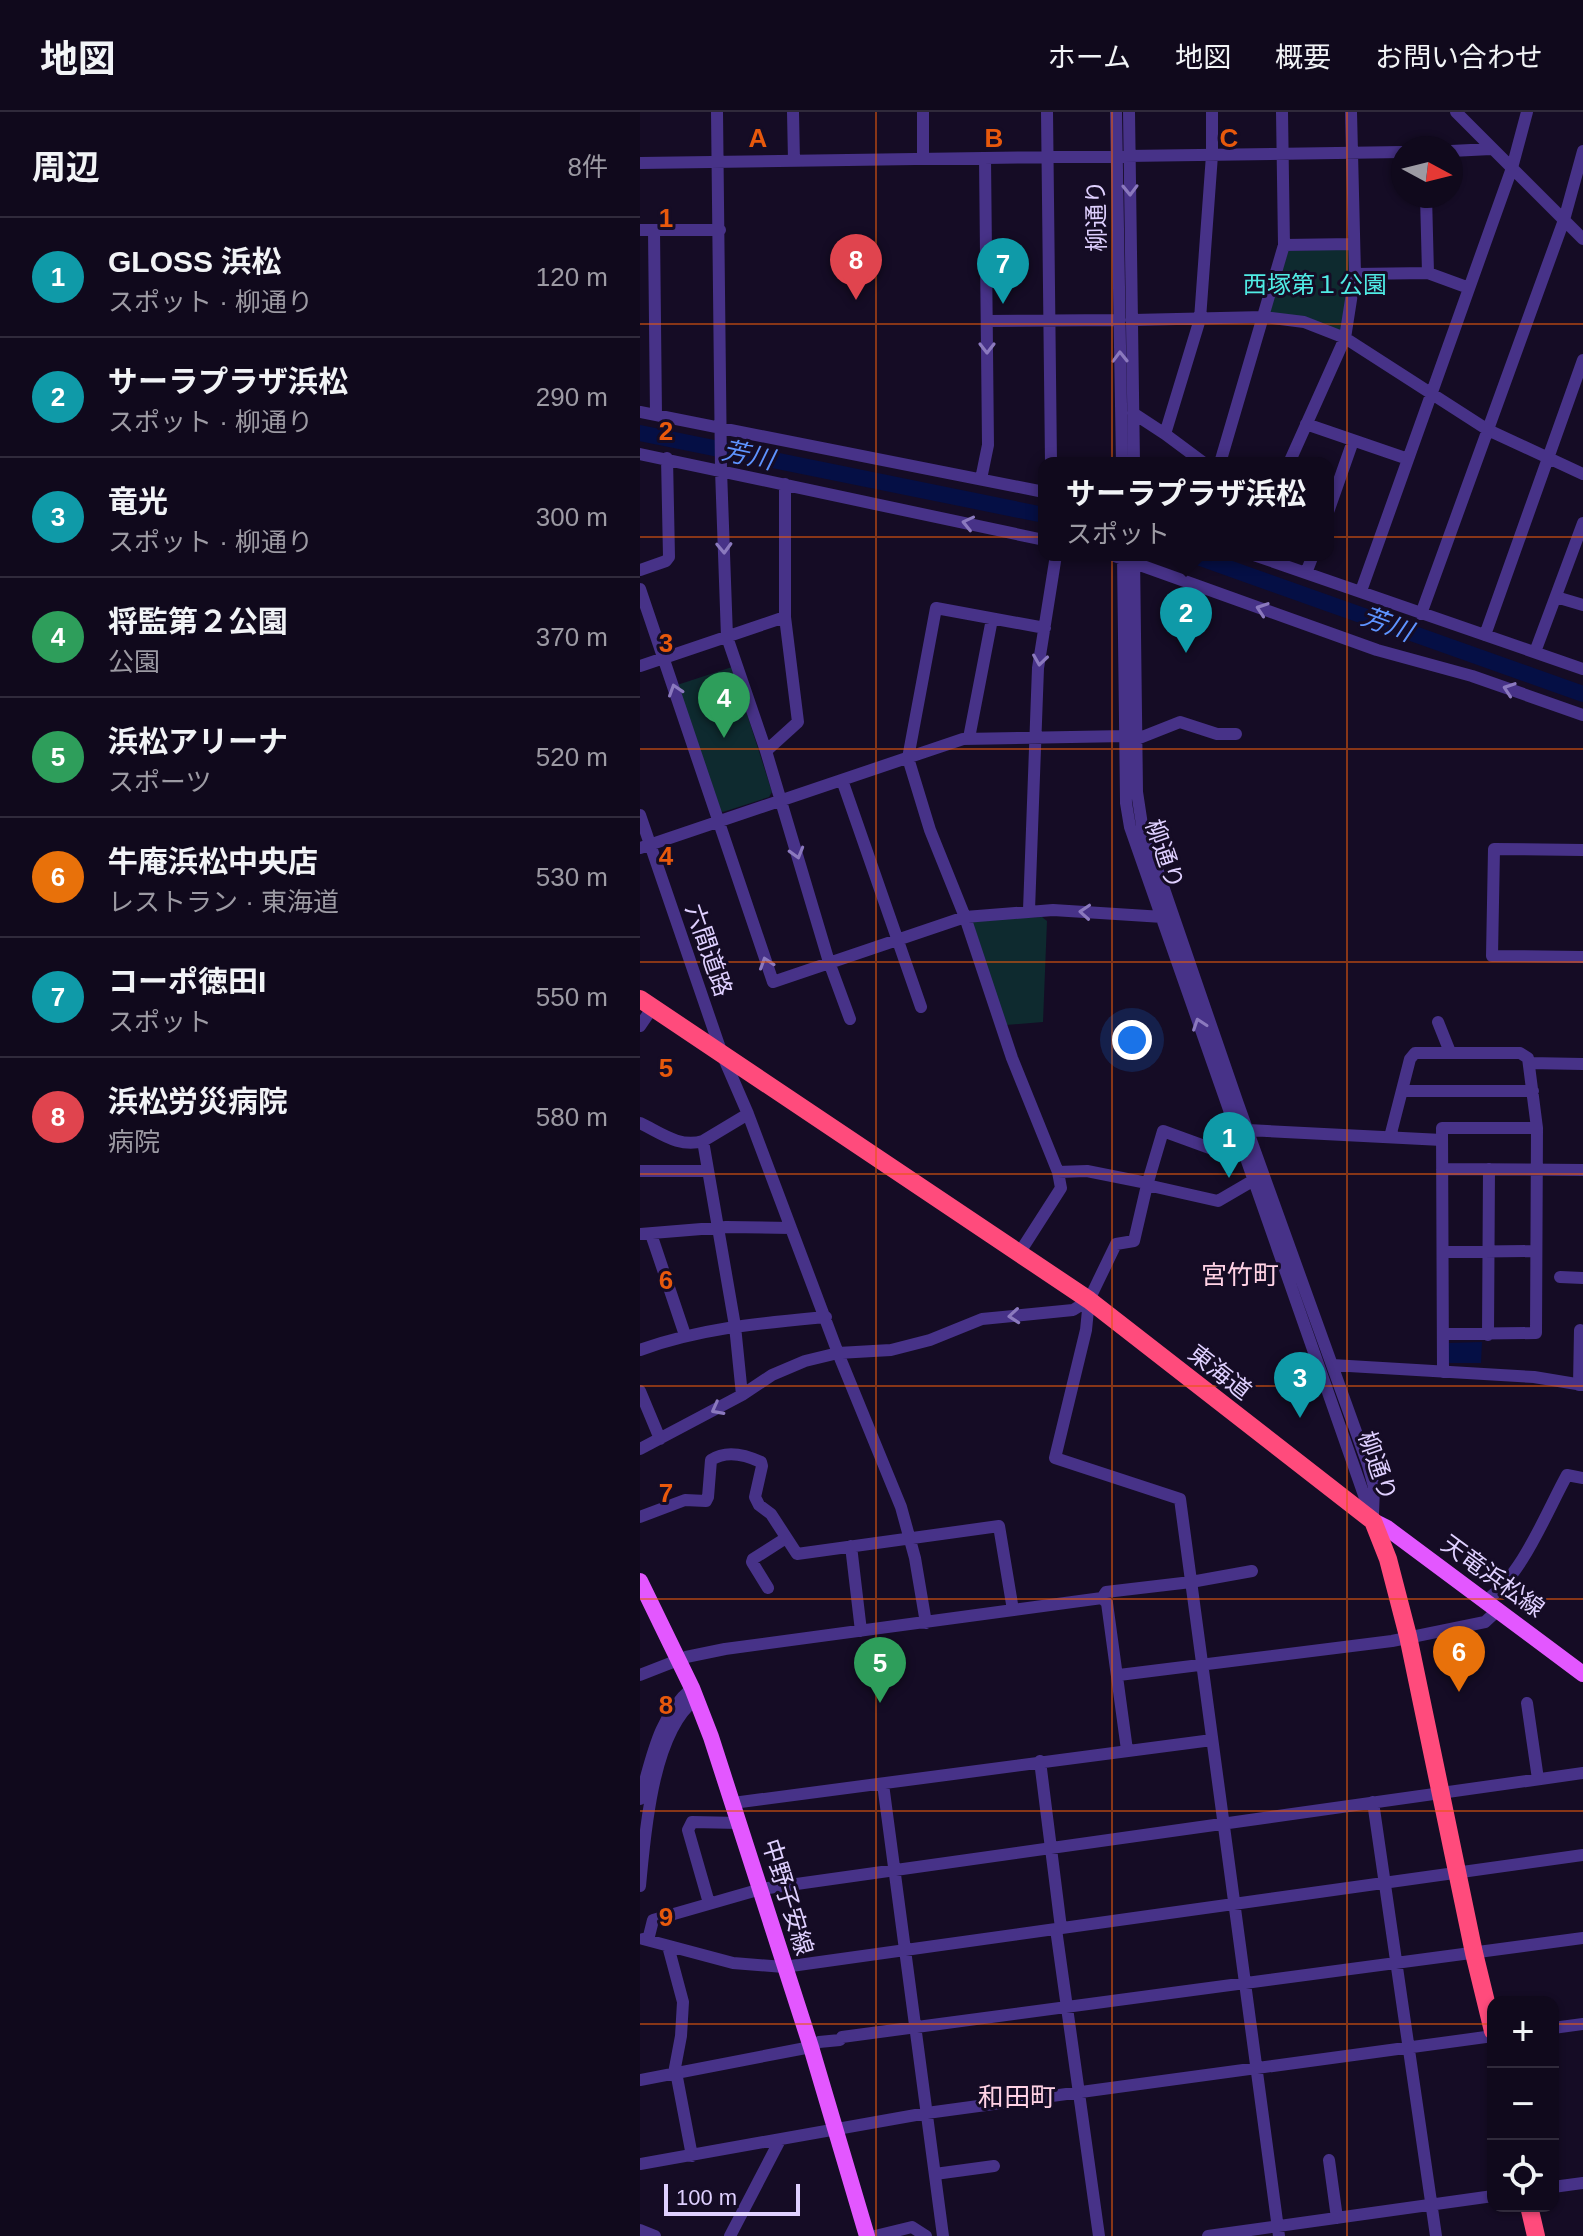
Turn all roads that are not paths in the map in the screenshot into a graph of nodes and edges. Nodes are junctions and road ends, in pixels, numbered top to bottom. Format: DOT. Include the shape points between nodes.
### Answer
graph roads {
  1 [pos="717,112"];
  2 [pos="793,112"];
  3 [pos="923,112"];
  4 [pos="1047,112"];
  5 [pos="1116,112"];
  6 [pos="1129,112"];
  7 [pos="1212,112"];
  8 [pos="1282,112"];
  9 [pos="1351,112"];
  10 [pos="1456,112"];
  11 [pos="1527,112"];
  12 [pos="1491,149"];
  13 [pos="1463,150"];
  14 [pos="1583,151"];
  15 [pos="1351,152"];
  16 [pos="1391,152"];
  17 [pos="1212,155"];
  18 [pos="1283,155"];
  19 [pos="1123,156"];
  20 [pos="1048,157"];
  21 [pos="923,158"];
  22 [pos="985,158"];
  23 [pos="794,161"];
  24 [pos="720,162"];
  25 [pos="640,163"];
  26 [pos="1512,168"];
  27 [pos="1426,208"];
  28 [pos="1564,220"];
  29 [pos="640,230"];
  30 [pos="654,230"];
  31 [pos="720,230"];
  32 [pos="1583,239"];
  33 [pos="1354,244"];
  34 [pos="1284,245"];
  35 [pos="1428,273"];
  36 [pos="1355,274"];
  37 [pos="1469,288"];
  38 [pos="1264,317"];
  39 [pos="1200,319"];
  40 [pos="1126,320"];
  41 [pos="987,321"];
  42 [pos="1050,321"];
  43 [pos="1345,338"];
  44 [pos="1583,360"];
  45 [pos="1431,391"];
  46 [pos="640,412"];
  47 [pos="1133,413"];
  48 [pos="656,415"];
  49 [pos="1306,424"];
  50 [pos="721,430"];
  51 [pos="1488,430"];
  52 [pos="1165,434"];
  53 [pos="1353,441"];
  54 [pos="640,454"];
  55 [pos="1051,457"];
  56 [pos="1122,457"];
  57 [pos="1134,457"];
  58 [pos="1196,457"];
  59 [pos="1222,457"];
  60 [pos="1292,457"];
  61 [pos="1549,457"];
  62 [pos="667,458"];
  63 [pos="1408,459"];
  64 [pos="721,468"];
  65 [pos="1583,474"];
  66 [pos="981,479"];
  67 [pos="785,484"];
  68 [pos="1038,491"];
  69 [pos="1334,495"];
  70 [pos="1583,523"];
  71 [pos="1038,539"];
  72 [pos="1055,561"];
  73 [pos="1127,561"];
  74 [pos="1138,561"];
  75 [pos="1271,561"];
  76 [pos="1311,561"];
  77 [pos="640,570"];
  78 [pos="1306,573"];
  79 [pos="640,589"];
  80 [pos="1361,591"];
  81 [pos="1556,597"];
  82 [pos="1583,605"];
  83 [pos="1421,614"];
  84 [pos="785,617"];
  85 [pos="992,619"];
  86 [pos="1045,628"];
  87 [pos="1485,635"];
  88 [pos="727,637"];
  89 [pos="1535,652"];
  90 [pos="665,658"];
  91 [pos="640,666"];
  92 [pos="1583,669"];
  93 [pos="1583,715"];
  94 [pos="1236,734"];
  95 [pos="1036,736"];
  96 [pos="1132,737"];
  97 [pos="969,738"];
  98 [pos="766,751"];
  99 [pos="908,758"];
  100 [pos="842,780"];
  101 [pos="782,802"];
  102 [pos="640,815"];
  103 [pos="719,822"];
  104 [pos="645,846"];
  105 [pos="1583,850"];
  106 [pos="1029,910"];
  107 [pos="965,917"];
  108 [pos="1163,917"];
  109 [pos="899,939"];
  110 [pos="1583,957"];
  111 [pos="829,962"];
  112 [pos="646,1003"];
  113 [pos="921,1007"];
  114 [pos="850,1019"];
  115 [pos="1438,1022"];
  116 [pos="640,1026"];
  117 [pos="1450,1052"];
  118 [pos="722,1054"];
  119 [pos="1529,1063"];
  120 [pos="1583,1064"];
  121 [pos="1402,1091"];
  122 [pos="1533,1091"];
  123 [pos="748,1114"];
  124 [pos="640,1123"];
  125 [pos="1537,1128"];
  126 [pos="1243,1131"];
  127 [pos="1390,1137"];
  128 [pos="1442,1140"];
  129 [pos="703,1141"];
  130 [pos="1442,1169"];
  131 [pos="1489,1169"];
  132 [pos="1537,1169"];
  133 [pos="1583,1170"];
  134 [pos="640,1171"];
  135 [pos="708,1171"];
  136 [pos="1058,1172"];
  137 [pos="1254,1180"];
  138 [pos="1147,1184"];
  139 [pos="791,1228"];
  140 [pos="719,1230"];
  141 [pos="645,1234"];
  142 [pos="1489,1251"];
  143 [pos="1536,1251"];
  144 [pos="1020,1252"];
  145 [pos="1443,1252"];
  146 [pos="1560,1277"];
  147 [pos="1583,1278"];
  148 [pos="1089,1300"];
  149 [pos="826,1317"];
  150 [pos="735,1326"];
  151 [pos="1577,1330"];
  152 [pos="1443,1334"];
  153 [pos="685,1335"];
  154 [pos="1488,1335"];
  155 [pos="640,1350"];
  156 [pos="838,1353"];
  157 [pos="1332,1365"];
  158 [pos="1443,1372"];
  159 [pos="1581,1385"];
  160 [pos="640,1391"];
  161 [pos="742,1395"];
  162 [pos="660,1439"];
  163 [pos="640,1449"];
  164 [pos="1583,1478"];
  165 [pos="640,1517"];
  166 [pos="1373,1521"];
  167 [pos="786,1538"];
  168 [pos="911,1539"];
  169 [pos="851,1546"];
  170 [pos="1252,1571"];
  171 [pos="640,1581"];
  172 [pos="1191,1582"];
  173 [pos="768,1588"];
  174 [pos="1102,1598"];
  175 [pos="1493,1605"];
  176 [pos="1013,1610"];
  177 [pos="926,1623"];
  178 [pos="861,1631"];
  179 [pos="1408,1636"];
  180 [pos="679,1661"];
  181 [pos="1202,1666"];
  182 [pos="1583,1674"];
  183 [pos="640,1675"];
  184 [pos="1119,1675"];
  185 [pos="694,1693"];
  186 [pos="1527,1703"];
  187 [pos="1212,1740"];
  188 [pos="1127,1750"];
  189 [pos="1040,1761"];
  190 [pos="1583,1773"];
  191 [pos="1538,1779"];
  192 [pos="883,1784"];
  193 [pos="1439,1794"];
  194 [pos="640,1799"];
  195 [pos="1373,1802"];
  196 [pos="733,1803"];
  197 [pos="740,1823"];
  198 [pos="1224,1824"];
  199 [pos="1050,1846"];
  200 [pos="1583,1855"];
  201 [pos="894,1868"];
  202 [pos="1459,1872"];
  203 [pos="1386,1883"];
  204 [pos="640,1886"];
  205 [pos="761,1889"];
  206 [pos="709,1903"];
  207 [pos="1234,1904"];
  208 [pos="1058,1928"];
  209 [pos="1583,1938"];
  210 [pos="644,1939"];
  211 [pos="668,1946"];
  212 [pos="905,1949"];
  213 [pos="1474,1953"];
  214 [pos="1396,1963"];
  215 [pos="784,1967"];
  216 [pos="1246,1984"];
  217 [pos="1067,2008"];
  218 [pos="1487,2008"];
  219 [pos="1583,2024"];
  220 [pos="1559,2027"];
  221 [pos="916,2029"];
  222 [pos="1487,2034"];
  223 [pos="1407,2046"];
  224 [pos="811,2047"];
  225 [pos="1257,2068"];
  226 [pos="675,2073"];
  227 [pos="640,2080"];
  228 [pos="1079,2092"];
  229 [pos="927,2113"];
  230 [pos="834,2128"];
  231 [pos="780,2140"];
  232 [pos="692,2156"];
  233 [pos="1329,2160"];
  234 [pos="640,2164"];
  235 [pos="994,2166"];
  236 [pos="935,2174"];
  237 [pos="1583,2183"];
  238 [pos="1559,2186"];
  239 [pos="1487,2197"];
  240 [pos="1432,2206"];
  241 [pos="1530,2212"];
  242 [pos="1337,2218"];
  243 [pos="640,2230"];
  244 [pos="1278,2231"];
  245 [pos="655,2236"];
  246 [pos="730,2236"];
  247 [pos="867,2236"];
  248 [pos="875,2236"];
  249 [pos="926,2236"];
  250 [pos="943,2236"];
  251 [pos="1099,2236"];
  252 [pos="1208,2236"];
  253 [pos="1436,2236"];
  254 [pos="1536,2236"];
  1 -- 24 [label="street"];
  2 -- 23 [label="street"];
  3 -- 21 [label="street"];
  4 -- 20 [label="street"];
  5 -- 19 [label="street, 柳通り"];
  6 -- 19 [label="street, 柳通り"];
  7 -- 17 [label="street"];
  8 -- 18 [label="street"];
  9 -- 15 [label="street"];
  10 -- 12 [label="street"];
  11 -- 26 [label="street"];
  12 -- 13 [label="street"];
  12 -- 26 [label="street"];
  14 -- 28 [label="street"];
  15 -- 16 [label="street"];
  15 -- 18 [label="street"];
  15 -- 33 [label="street"];
  17 -- 18 [label="street"];
  17 -- 19 [label="street"];
  17 -- 39 [label="street"];
  18 -- 34 [label="street"];
  19 -- 20 [label="street"];
  19 -- 40 [label="street, 柳通り"];
  20 -- 22 [label="street"];
  20 -- 42 [label="street"];
  21 -- 22 [label="street"];
  21 -- 23 [label="street"];
  22 -- 41 [label="street"];
  23 -- 24 [label="street"];
  24 -- 25 [label="street"];
  24 -- 31 [label="street"];
  26 -- 28 [label="street"];
  26 -- 37 [label="street"];
  27 -- 35 [label="street"];
  28 -- 32 [label="street"];
  28 -- 51 [label="street"];
  29 -- 30 [label="street"];
  30 -- 31 [label="street"];
  30 -- 48 [label="street"];
  31 -- 50 [label="street"];
  33 -- 34 [label="street"];
  33 -- 36 [label="street"];
  34 -- 38 [label="street"];
  35 -- 36 [label="street"];
  35 -- 37 [label="street"];
  36 -- 43 [label="street"];
  37 -- 45 [label="street"];
  38 -- 39 [label="street"];
  38 -- 43 [label="street" via="1304,322"];
  38 -- 59 [label="street"];
  39 -- 40 [label="street"];
  39 -- 52 [label="street"];
  40 -- 42 [label="street"];
  40 -- 47 [label="street, 柳通り"];
  56 -- 40 [label="street, 柳通り, one-way"];
  41 -- 42 [label="street"];
  41 -- 66 [label="street, one-way" via="988,445"];
  42 -- 55 [label="street"];
  43 -- 45 [label="street"];
  43 -- 49 [label="street"];
  44 -- 61 [label="street"];
  45 -- 51 [label="street"];
  45 -- 63 [label="street"];
  46 -- 48 [label="street"];
  47 -- 52 [label="street"];
  47 -- 57 [label="street, 柳通り"];
  48 -- 50 [label="street"];
  49 -- 53 [label="street"];
  49 -- 60 [label="street"];
  50 -- 64 [label="street"];
  50 -- 66 [label="street"];
  51 -- 61 [label="street"];
  51 -- 83 [label="street"];
  52 -- 58 [label="street"];
  53 -- 63 [label="street"];
  53 -- 69 [label="street"];
  54 -- 62 [label="street"];
  61 -- 65 [label="street"];
  61 -- 87 [label="street"];
  62 -- 64 [label="street"];
  62 -- 77 [label="street" via="669,557"];
  63 -- 80 [label="street"];
  64 -- 67 [label="street"];
  64 -- 88 [label="street, one-way"];
  66 -- 68 [label="street"];
  71 -- 67 [label="street, one-way"];
  67 -- 84 [label="street"];
  70 -- 81 [label="street"];
  72 -- 86 [label="street"];
  73 -- 96 [label="street, 柳通り"];
  93 -- 74 [label="street, one-way" via="1377,650"];
  75 -- 78 [label="street"];
  76 -- 78 [label="street"];
  78 -- 80 [label="street"];
  79 -- 90 [label="street"];
  80 -- 83 [label="street"];
  81 -- 82 [label="street"];
  81 -- 89 [label="street"];
  83 -- 87 [label="street"];
  84 -- 88 [label="street"];
  84 -- 98 [label="street" via="798,722"];
  85 -- 86 [label="street"];
  85 -- 97 [label="street"];
  85 -- 99 [label="street" via="936,608"];
  86 -- 95 [label="street, one-way"];
  87 -- 89 [label="street"];
  88 -- 90 [label="street"];
  88 -- 98 [label="street"];
  89 -- 92 [label="street"];
  90 -- 91 [label="street"];
  103 -- 90 [label="street, one-way"];
  94 -- 96 [label="street" via="1180,722"];
  95 -- 96 [label="street"];
  95 -- 97 [label="street"];
  95 -- 106 [label="street"];
  96 -- 108 [label="street, 柳通り" via="1126,803 1130,827"];
  96 -- 126 [label="street, 柳通り" via="1142,825"];
  97 -- 99 [label="street"];
  98 -- 101 [label="street"];
  99 -- 100 [label="street"];
  99 -- 107 [label="street"];
  100 -- 101 [label="street"];
  100 -- 109 [label="street"];
  101 -- 103 [label="street"];
  101 -- 111 [label="street, one-way"];
  102 -- 104 [label="street, 六間道路"];
  103 -- 104 [label="street"];
  111 -- 103 [label="street, one-way" via="773,982"];
  104 -- 118 [label="street, 六間道路"];
  105 -- 110 [label="street" via="1494,849 1492,956"];
  106 -- 107 [label="street"];
  108 -- 106 [label="street, one-way"];
  107 -- 109 [label="street"];
  107 -- 136 [label="street" via="1012,1058"];
  126 -- 108 [label="street, 柳通り, one-way"];
  109 -- 111 [label="street"];
  109 -- 113 [label="street"];
  111 -- 114 [label="street"];
  112 -- 116 [label="street"];
  112 -- 118 [label="highway, 東海道"];
  115 -- 117 [label="street"];
  117 -- 119 [label="street" via="1520,1053"];
  117 -- 121 [label="street" via="1412,1056"];
  118 -- 123 [label="street, 六間道路"];
  118 -- 144 [label="highway, 東海道"];
  119 -- 120 [label="street"];
  119 -- 122 [label="street"];
  121 -- 122 [label="street"];
  121 -- 127 [label="street"];
  122 -- 125 [label="street"];
  123 -- 129 [label="street"];
  123 -- 139 [label="street, 六間道路"];
  124 -- 129 [label="street" via="678,1142"];
  125 -- 128 [label="street" via="1442,1128"];
  125 -- 132 [label="street"];
  126 -- 127 [label="street"];
  126 -- 137 [label="street, 柳通り"];
  126 -- 138 [label="street" via="1224,1139 1218,1151 1163,1131"];
  126 -- 157 [label="street, 柳通り"];
  127 -- 128 [label="street"];
  128 -- 130 [label="street"];
  129 -- 135 [label="street"];
  130 -- 131 [label="street"];
  130 -- 145 [label="street"];
  131 -- 132 [label="street"];
  131 -- 142 [label="street"];
  132 -- 133 [label="street"];
  132 -- 143 [label="street"];
  134 -- 135 [label="street"];
  135 -- 140 [label="street"];
  136 -- 138 [label="street" via="1087,1171"];
  136 -- 144 [label="street" via="1061,1188"];
  137 -- 138 [label="street" via="1218,1201"];
  137 -- 166 [label="street, 柳通り"];
  138 -- 148 [label="street" via="1134,1241 1116,1244"];
  139 -- 140 [label="street"];
  139 -- 149 [label="street, 六間道路"];
  140 -- 141 [label="street"];
  140 -- 150 [label="street"];
  141 -- 153 [label="street"];
  142 -- 143 [label="street"];
  142 -- 145 [label="street"];
  142 -- 154 [label="street"];
  143 -- 154 [label="street" via="1536,1333"];
  144 -- 148 [label="highway, 東海道"];
  145 -- 152 [label="street"];
  146 -- 147 [label="street"];
  148 -- 156 [label="street, one-way" via="1073,1310 982,1319 891,1350"];
  148 -- 166 [label="highway, 東海道"];
  148 -- 172 [label="street" via="1055,1458 1180,1499"];
  149 -- 150 [label="street"];
  149 -- 156 [label="street, 六間道路"];
  150 -- 153 [label="street"];
  150 -- 161 [label="street"];
  151 -- 159 [label="street"];
  152 -- 154 [label="street"];
  152 -- 158 [label="street"];
  153 -- 155 [label="street"];
  156 -- 161 [label="street" via="772,1375"];
  156 -- 168 [label="street, 六間道路"];
  157 -- 158 [label="street"];
  157 -- 166 [label="street, 柳通り" via="1374,1487"];
  158 -- 159 [label="street"];
  160 -- 162 [label="street"];
  161 -- 162 [label="street, one-way"];
  162 -- 163 [label="street"];
  164 -- 175 [label="street" via="1567,1475"];
  165 -- 167 [label="street" via="685,1500 706,1501 711,1460 740,1454 761,1462 755,1497"];
  166 -- 175 [label="main road, 天竜浜松線"];
  166 -- 179 [label="highway"];
  167 -- 169 [label="street" via="797,1554"];
  167 -- 173 [label="street" via="753,1559"];
  168 -- 169 [label="street"];
  168 -- 176 [label="street" via="999,1526"];
  168 -- 177 [label="street, 六間道路"];
  169 -- 178 [label="street"];
  170 -- 172 [label="street"];
  171 -- 180 [label="main road, 中野子安線"];
  172 -- 174 [label="street" via="1106,1592"];
  172 -- 181 [label="street"];
  174 -- 176 [label="street"];
  174 -- 184 [label="street"];
  175 -- 179 [label="street" via="1485,1622"];
  175 -- 182 [label="main road, 天竜浜松線"];
  176 -- 177 [label="street"];
  177 -- 178 [label="street"];
  178 -- 180 [label="street" via="725,1649"];
  179 -- 181 [label="street"];
  179 -- 193 [label="highway"];
  180 -- 183 [label="street"];
  180 -- 185 [label="main road, 中野子安線"];
  181 -- 184 [label="street"];
  181 -- 187 [label="street"];
  184 -- 188 [label="street"];
  185 -- 194 [label="street" via="677,1700 659,1732"];
  185 -- 196 [label="main road, 中野子安線"];
  185 -- 204 [label="street" via="665,1750 648,1808"];
  186 -- 191 [label="street"];
  187 -- 188 [label="street"];
  187 -- 198 [label="street"];
  188 -- 189 [label="street"];
  189 -- 192 [label="street"];
  189 -- 199 [label="street"];
  190 -- 191 [label="street"];
  191 -- 193 [label="street"];
  192 -- 196 [label="street"];
  192 -- 201 [label="street"];
  193 -- 195 [label="street"];
  193 -- 202 [label="highway"];
  195 -- 198 [label="street"];
  195 -- 203 [label="street"];
  196 -- 197 [label="main road, 中野子安線"];
  197 -- 205 [label="main road, 中野子安線"];
  197 -- 206 [label="street" via="692,1822 688,1830"];
  198 -- 199 [label="street"];
  198 -- 207 [label="street"];
  199 -- 201 [label="street"];
  199 -- 208 [label="street"];
  200 -- 202 [label="street"];
  201 -- 205 [label="street"];
  201 -- 212 [label="street"];
  202 -- 203 [label="street"];
  202 -- 213 [label="highway"];
  203 -- 207 [label="street"];
  203 -- 214 [label="street"];
  205 -- 206 [label="street"];
  205 -- 215 [label="main road, 中野子安線"];
  206 -- 210 [label="street" via="653,1920"];
  207 -- 208 [label="street"];
  207 -- 216 [label="street"];
  208 -- 212 [label="street"];
  208 -- 217 [label="street"];
  209 -- 213 [label="street"];
  210 -- 211 [label="street"];
  211 -- 215 [label="street" via="733,1963"];
  211 -- 226 [label="street" via="683,2002"];
  212 -- 215 [label="street"];
  212 -- 221 [label="street"];
  213 -- 214 [label="street"];
  213 -- 218 [label="highway"];
  214 -- 216 [label="street"];
  214 -- 223 [label="street"];
  215 -- 224 [label="main road, 中野子安線"];
  216 -- 217 [label="street"];
  216 -- 225 [label="street"];
  217 -- 221 [label="street"];
  217 -- 228 [label="street"];
  219 -- 220 [label="street"];
  221 -- 224 [label="street" via="842,2037"];
  221 -- 229 [label="street"];
  222 -- 223 [label="street"];
  223 -- 225 [label="street"];
  223 -- 240 [label="street"];
  224 -- 226 [label="street"];
  224 -- 230 [label="main road, 中野子安線"];
  225 -- 228 [label="street"];
  225 -- 244 [label="street"];
  226 -- 227 [label="street"];
  226 -- 232 [label="street"];
  228 -- 229 [label="street"];
  228 -- 251 [label="street"];
  229 -- 230 [label="street"];
  229 -- 236 [label="street"];
  230 -- 231 [label="street"];
  230 -- 247 [label="main road, 中野子安線"];
  231 -- 232 [label="street"];
  231 -- 246 [label="street"];
  232 -- 234 [label="street"];
  233 -- 242 [label="street"];
  235 -- 236 [label="street"];
  236 -- 250 [label="street"];
  237 -- 238 [label="street"];
  239 -- 240 [label="street"];
  240 -- 242 [label="street"];
  240 -- 253 [label="street"];
  241 -- 254 [label="highway"];
  242 -- 244 [label="street"];
  243 -- 245 [label="street"];
  244 -- 252 [label="street"];
  248 -- 249 [label="street" via="912,2227"];
}
